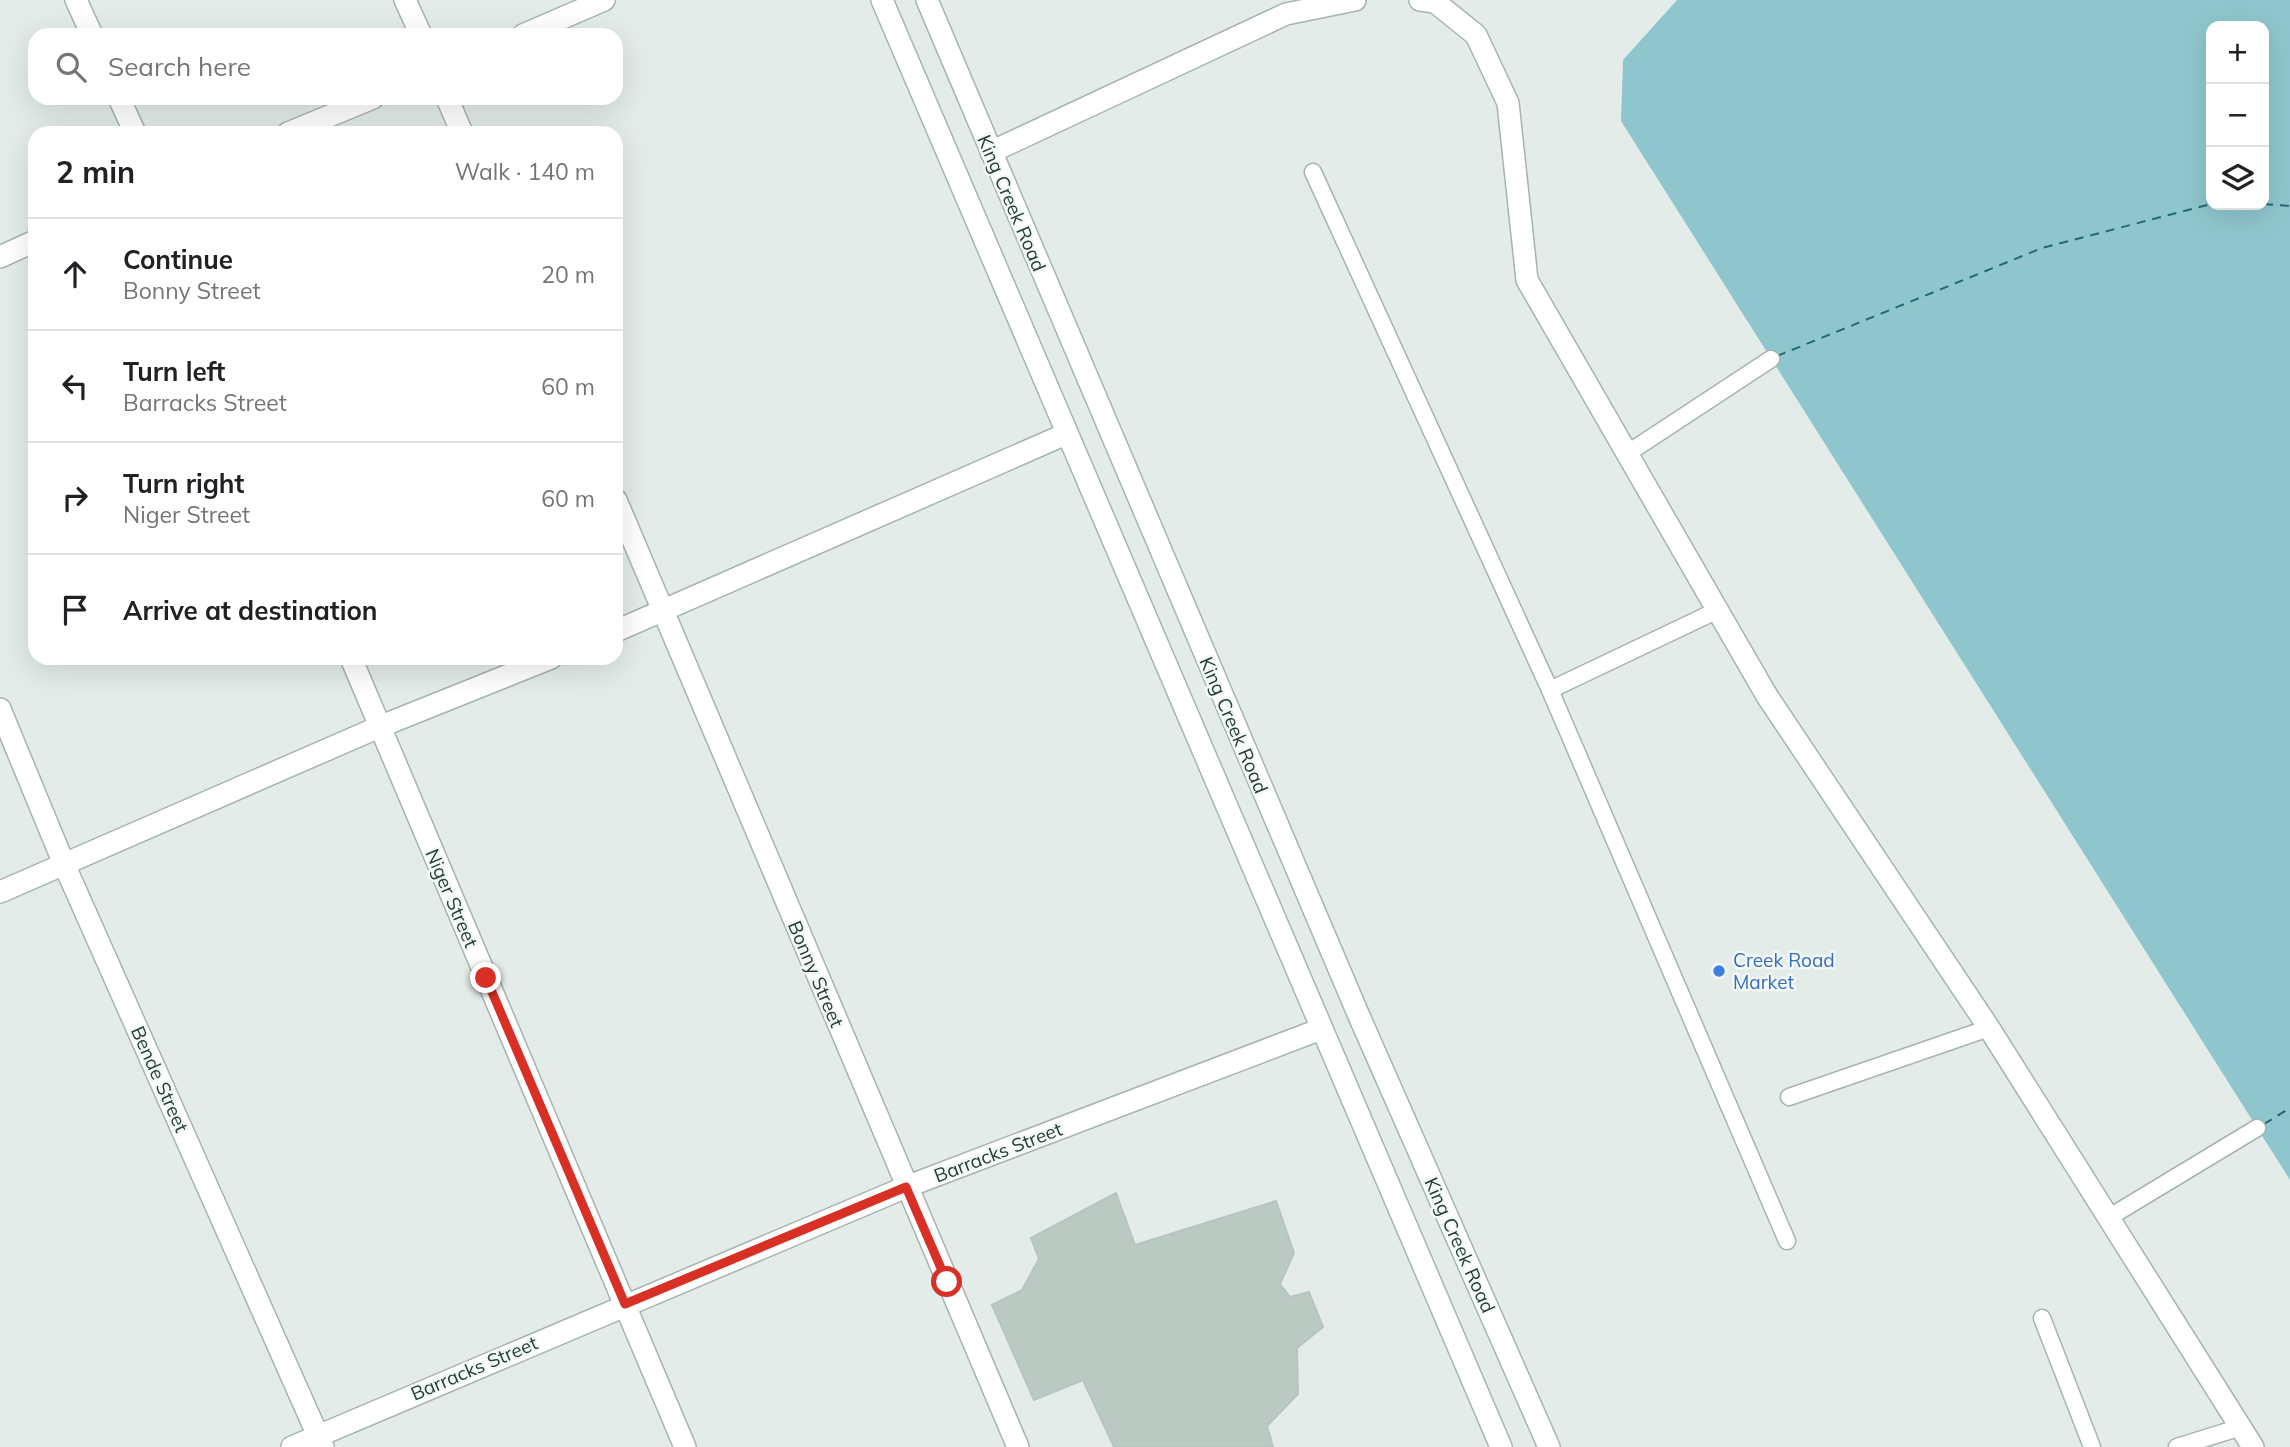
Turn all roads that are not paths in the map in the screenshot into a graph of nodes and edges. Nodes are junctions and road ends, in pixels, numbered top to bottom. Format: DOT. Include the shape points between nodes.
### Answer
graph roads {
  1 [pos="76,0"];
  2 [pos="405,0"];
  3 [pos="604,0"];
  4 [pos="882,0"];
  5 [pos="927,0"];
  6 [pos="1355,0"];
  7 [pos="1420,0"];
  8 [pos="1279,7"];
  9 [pos="89,28"];
  10 [pos="418,28"];
  11 [pos="539,28"];
  12 [pos="122,105"];
  13 [pos="356,105"];
  14 [pos="450,105"];
  15 [pos="132,126"];
  16 [pos="305,126"];
  17 [pos="459,126"];
  18 [pos="990,152"];
  19 [pos="1313,172"];
  20 [pos="28,244"];
  21 [pos="0,257"];
  22 [pos="1771,359"];
  23 [pos="1066,434"];
  24 [pos="1628,453"];
  25 [pos="623,517"];
  26 [pos="1718,610"];
  27 [pos="663,612"];
  28 [pos="623,628"];
  29 [pos="354,665"];
  30 [pos="534,665"];
  31 [pos="1550,690"];
  32 [pos="0,709"];
  33 [pos="379,727"];
  34 [pos="64,864"];
  35 [pos="0,892"];
  36 [pos="1989,1028"];
  37 [pos="1321,1029"];
  38 [pos="1789,1097"];
  39 [pos="2257,1128"];
  40 [pos="906,1187"];
  41 [pos="2108,1218"];
  42 [pos="1787,1241"];
  43 [pos="625,1304"];
  44 [pos="2042,1318"];
  45 [pos="2241,1427"];
  46 [pos="321,1441"];
  47 [pos="292,1447"];
  48 [pos="685,1447"];
  49 [pos="1018,1447"];
  50 [pos="1501,1447"];
  51 [pos="1549,1447"];
  52 [pos="2092,1447"];
  53 [pos="2177,1447"];
  54 [pos="2253,1447"];
  1 -- 9 [label="street"];
  2 -- 10 [label="street"];
  3 -- 11 [label="street"];
  4 -- 23 [label="street, King Creek Road"];
  5 -- 18 [label="street, King Creek Road"];
  6 -- 8 [label="street"];
  7 -- 24 [label="street" via="1435,2 1476,35 1508,103 1527,280"];
  8 -- 18 [label="street"];
  12 -- 15 [label="street"];
  13 -- 16 [label="street"];
  14 -- 17 [label="street"];
  18 -- 51 [label="street, King Creek Road" via="1359,1016"];
  19 -- 31 [label="lane"];
  20 -- 21 [label="street"];
  22 -- 24 [label="lane"];
  23 -- 27 [label="street"];
  23 -- 37 [label="street, King Creek Road"];
  24 -- 26 [label="street"];
  25 -- 27 [label="street, Bonny Street"];
  26 -- 31 [label="lane"];
  26 -- 36 [label="street" via="1767,696"];
  27 -- 28 [label="street"];
  27 -- 40 [label="street, Bonny Street"];
  29 -- 33 [label="street, Niger Street"];
  30 -- 33 [label="street"];
  31 -- 42 [label="lane"];
  32 -- 34 [label="street, Bende Street"];
  33 -- 34 [label="street"];
  33 -- 43 [label="street, Niger Street"];
  34 -- 35 [label="street"];
  34 -- 46 [label="street, Bende Street"];
  36 -- 38 [label="lane"];
  36 -- 41 [label="street"];
  37 -- 40 [label="street, Barracks Street"];
  37 -- 50 [label="street, King Creek Road"];
  39 -- 41 [label="lane"];
  40 -- 43 [label="street, Barracks Street"];
  40 -- 49 [label="street, Bonny Street"];
  41 -- 45 [label="street"];
  43 -- 46 [label="street, Barracks Street"];
  43 -- 48 [label="street, Niger Street"];
  44 -- 52 [label="lane"];
  45 -- 53 [label="lane"];
  45 -- 54 [label="street"];
  46 -- 47 [label="street, Barracks Street"];
}
